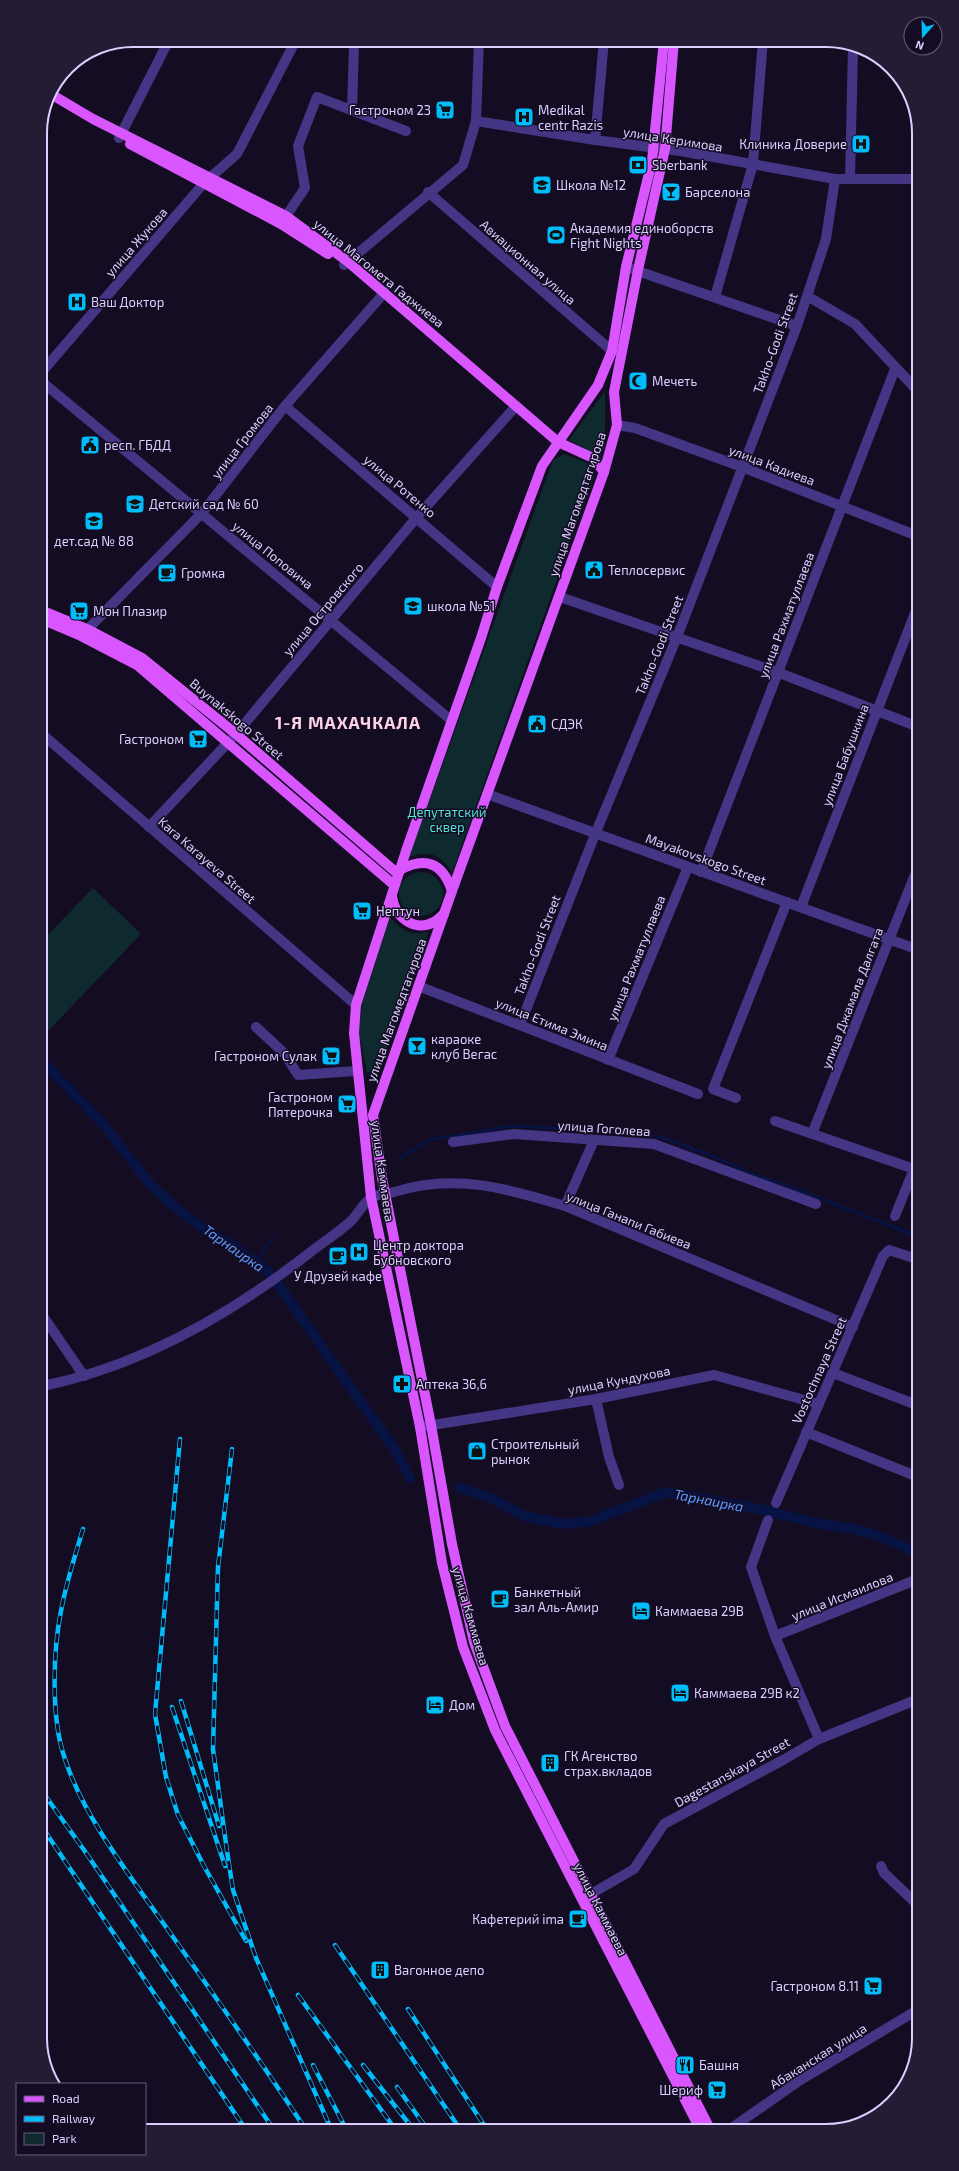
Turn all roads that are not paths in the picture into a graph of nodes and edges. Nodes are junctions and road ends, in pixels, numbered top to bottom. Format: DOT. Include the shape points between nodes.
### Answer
graph roads {
  1 [pos="166,47"];
  2 [pos="292,47"];
  3 [pos="354,47"];
  4 [pos="479,47"];
  5 [pos="603,47"];
  6 [pos="663,47"];
  7 [pos="673,47"];
  8 [pos="762,47"];
  9 [pos="853,52"];
  10 [pos="55,98"];
  11 [pos="53,103"];
  12 [pos="352,110"];
  13 [pos="476,121"];
  14 [pos="406,130"];
  15 [pos="121,136"];
  16 [pos="595,140"];
  17 [pos="653,147"];
  18 [pos="665,149"];
  19 [pos="753,164"];
  20 [pos="835,179"];
  21 [pos="850,179"];
  22 [pos="912,179"];
  23 [pos="207,180"];
  24 [pos="428,192"];
  25 [pos="284,220"];
  26 [pos="346,263"];
  27 [pos="626,267"];
  28 [pos="638,270"];
  29 [pos="383,295"];
  30 [pos="807,296"];
  31 [pos="715,297"];
  32 [pos="797,326"];
  33 [pos="612,351"];
  34 [pos="47,366"];
  35 [pos="896,369"];
  36 [pos="912,385"];
  37 [pos="47,386"];
  38 [pos="285,406"];
  39 [pos="514,408"];
  40 [pos="617,425"];
  41 [pos="556,444"];
  42 [pos="742,467"];
  43 [pos="604,472"];
  44 [pos="842,506"];
  45 [pos="202,513"];
  46 [pos="417,517"];
  47 [pos="912,534"];
  48 [pos="497,587"];
  49 [pos="560,597"];
  50 [pos="47,613"];
  51 [pos="330,619"];
  52 [pos="47,621"];
  53 [pos="912,621"];
  54 [pos="84,633"];
  55 [pos="677,636"];
  56 [pos="777,672"];
  57 [pos="876,711"];
  58 [pos="451,720"];
  59 [pos="912,724"];
  60 [pos="236,734"];
  61 [pos="47,738"];
  62 [pos="228,742"];
  63 [pos="487,794"];
  64 [pos="149,827"];
  65 [pos="596,832"];
  66 [pos="688,866"];
  67 [pos="399,872"];
  68 [pos="701,872"];
  69 [pos="912,882"];
  70 [pos="393,888"];
  71 [pos="452,890"];
  72 [pos="787,902"];
  73 [pos="801,907"];
  74 [pos="444,914"];
  75 [pos="889,939"];
  76 [pos="912,948"];
  77 [pos="418,986"];
  78 [pos="356,1006"];
  79 [pos="520,1025"];
  80 [pos="256,1027"];
  81 [pos="608,1060"];
  82 [pos="356,1071"];
  83 [pos="698,1094"];
  84 [pos="736,1098"];
  85 [pos="368,1114"];
  86 [pos="775,1121"];
  87 [pos="812,1134"];
  88 [pos="594,1140"];
  89 [pos="452,1142"];
  90 [pos="912,1167"];
  91 [pos="912,1177"];
  92 [pos="385,1194"];
  93 [pos="371,1198"];
  94 [pos="816,1204"];
  95 [pos="565,1206"];
  96 [pos="895,1216"];
  97 [pos="912,1257"];
  98 [pos="47,1322"];
  99 [pos="853,1327"];
  100 [pos="833,1373"];
  101 [pos="84,1376"];
  102 [pos="47,1385"];
  103 [pos="596,1398"];
  104 [pos="912,1403"];
  105 [pos="819,1404"];
  106 [pos="432,1425"];
  107 [pos="420,1427"];
  108 [pos="806,1432"];
  109 [pos="912,1475"];
  110 [pos="619,1485"];
  111 [pos="776,1503"];
  112 [pos="768,1520"];
  113 [pos="912,1582"];
  114 [pos="775,1636"];
  115 [pos="912,1701"];
  116 [pos="819,1738"];
  117 [pos="881,1866"];
  118 [pos="586,1897"];
  119 [pos="912,1900"];
  120 [pos="912,2013"];
  121 [pos="698,2124"];
  122 [pos="707,2124"];
  123 [pos="737,2124"];
  1 -- 15 [label="street"];
  2 -- 23 [label="street, улица Жукова" via="237,154"];
  3 -- 12 [label="street"];
  4 -- 13 [label="street"];
  5 -- 16 [label="street"];
  6 -- 17 [label="main road"];
  7 -- 18 [label="main road, улица Магомедтагирова"];
  8 -- 19 [label="street"];
  9 -- 21 [label="street"];
  10 -- 15 [label="main road, улица Магомета Гаджиева"];
  11 -- 15 [label="main road, улица Магомета Гаджиева"];
  12 -- 14 [label="street"];
  12 -- 25 [label="street" via="317,97 298,146 304,188"];
  13 -- 16 [label="street, улица Керимова"];
  13 -- 24 [label="street" via="463,165"];
  15 -- 23 [label="main road, улица Магомета Гаджиева"];
  16 -- 17 [label="street, улица Керимова"];
  17 -- 18 [label="street, улица Керимова"];
  17 -- 27 [label="main road"];
  18 -- 19 [label="street, улица Керимова"];
  18 -- 28 [label="main road, улица Магомедтагирова"];
  19 -- 20 [label="street, улица Керимова"];
  19 -- 31 [label="street"];
  20 -- 21 [label="street, улица Керимова"];
  20 -- 30 [label="street, Takho-Godi Street" via="826,239"];
  21 -- 22 [label="street, улица Керимова"];
  23 -- 25 [label="main road, улица Магомета Гаджиева"];
  23 -- 34 [label="street, улица Жукова"];
  24 -- 26 [label="street"];
  24 -- 33 [label="street, Авиационная улица"];
  25 -- 26 [label="main road, улица Магомета Гаджиева"];
  26 -- 29 [label="main road, улица Магомета Гаджиева"];
  27 -- 28 [label="street"];
  27 -- 33 [label="main road"];
  28 -- 31 [label="street"];
  28 -- 40 [label="main road, улица Магомедтагирова" via="614,392"];
  29 -- 38 [label="street, улица Громова"];
  29 -- 39 [label="main road, улица Магомета Гаджиева"];
  30 -- 32 [label="street, Takho-Godi Street"];
  30 -- 35 [label="street" via="855,324"];
  31 -- 32 [label="street"];
  32 -- 42 [label="street, Takho-Godi Street"];
  33 -- 41 [label="main road" via="598,385"];
  35 -- 36 [label="street"];
  35 -- 44 [label="street, улица Рахматуллаева"];
  37 -- 45 [label="street, улица Поповича"];
  38 -- 45 [label="street, улица Громова"];
  38 -- 46 [label="street, улица Ротенко"];
  39 -- 41 [label="main road, улица Магомета Гаджиева"];
  39 -- 46 [label="street, улица Островского"];
  40 -- 42 [label="street, улица Кадиева" via="635,428"];
  40 -- 43 [label="main road, улица Магомедтагирова"];
  41 -- 43 [label="main road, улица Магомета Гаджиева" via="593,458"];
  41 -- 48 [label="main road" via="542,466"];
  42 -- 44 [label="street, улица Кадиева"];
  42 -- 55 [label="street, Takho-Godi Street"];
  43 -- 49 [label="main road, улица Магомедтагирова"];
  44 -- 47 [label="street, улица Кадиева"];
  44 -- 56 [label="street, улица Рахматуллаева"];
  45 -- 51 [label="street, улица Поповича"];
  45 -- 54 [label="street, улица Громова"];
  46 -- 48 [label="street, улица Ротенко"];
  46 -- 51 [label="street, улица Островского"];
  48 -- 58 [label="main road"];
  49 -- 55 [label="street"];
  49 -- 63 [label="main road, улица Магомедтагирова"];
  50 -- 54 [label="main road, Buynakskogo Street"];
  51 -- 58 [label="street, улица Поповича"];
  51 -- 60 [label="street, улица Островского"];
  52 -- 54 [label="main road, Buynakskogo Street"];
  53 -- 57 [label="street, улица Бабушкина"];
  54 -- 60 [label="main road, Buynakskogo Street" via="142,658"];
  54 -- 62 [label="main road, Buynakskogo Street" via="137,665"];
  55 -- 56 [label="street"];
  55 -- 65 [label="street, Takho-Godi Street"];
  56 -- 57 [label="street"];
  56 -- 68 [label="street, улица Рахматуллаева"];
  57 -- 59 [label="street"];
  57 -- 73 [label="street, улица Бабушкина"];
  58 -- 67 [label="main road"];
  60 -- 62 [label="street, улица Островского"];
  60 -- 67 [label="main road, Buynakskogo Street"];
  61 -- 64 [label="street, Kara Karayeva Street"];
  62 -- 64 [label="street, улица Островского"];
  62 -- 70 [label="main road, Buynakskogo Street"];
  63 -- 65 [label="street, Mayakovskogo Street"];
  63 -- 71 [label="main road, улица Магомедтагирова"];
  64 -- 78 [label="street, Kara Karayeva Street"];
  65 -- 66 [label="street, Mayakovskogo Street"];
  65 -- 79 [label="street, Takho-Godi Street"];
  66 -- 68 [label="street, Mayakovskogo Street"];
  66 -- 81 [label="street, улица Рахматуллаева"];
  67 -- 70 [label="main road"];
  67 -- 71 [label="main road" via="412,863 426,862 438,868 448,878"];
  68 -- 72 [label="street, Mayakovskogo Street"];
  69 -- 75 [label="street, улица Джамала Далгата"];
  70 -- 74 [label="main road" via="393,904 399,915 409,923 422,925 434,922"];
  70 -- 78 [label="main road, улица Магомедтагирова"];
  71 -- 74 [label="main road"];
  72 -- 73 [label="street, Mayakovskogo Street"];
  72 -- 84 [label="street" via="713,1089"];
  73 -- 75 [label="street, Mayakovskogo Street"];
  74 -- 77 [label="main road, улица Магомедтагирова"];
  75 -- 76 [label="street, Mayakovskogo Street"];
  75 -- 87 [label="street, улица Джамала Далгата"];
  77 -- 79 [label="street, улица Етима Эмина"];
  77 -- 85 [label="main road, улица Магомедтагирова"];
  78 -- 82 [label="main road, улица Магомедтагирова"];
  79 -- 81 [label="street, улица Етима Эмина"];
  80 -- 82 [label="street" via="284,1053 298,1074"];
  81 -- 83 [label="street, улица Етима Эмина"];
  82 -- 85 [label="main road, улица Магомедтагирова"];
  85 -- 92 [label="main road, улица Каммаева"];
  85 -- 93 [label="main road, улица Каммаева"];
  86 -- 87 [label="street"];
  87 -- 90 [label="street"];
  88 -- 89 [label="street, улица Гоголева" via="514,1134"];
  88 -- 94 [label="street, улица Гоголева" via="654,1144"];
  88 -- 95 [label="street"];
  91 -- 96 [label="street"];
  92 -- 93 [label="street, улица Ганапи Габиева"];
  92 -- 95 [label="street, улица Ганапи Габиева" via="407,1188 448,1183 484,1184"];
  92 -- 106 [label="main road, улица Каммаева"];
  93 -- 101 [label="street" via="351,1221 264,1287 185,1334 112,1368"];
  93 -- 107 [label="main road, улица Каммаева"];
  95 -- 99 [label="street, улица Ганапи Габиева"];
  97 -- 99 [label="street, Vostochnaya Street" via="889,1250 882,1256"];
  98 -- 101 [label="street"];
  99 -- 100 [label="street, Vostochnaya Street"];
  100 -- 104 [label="street"];
  100 -- 105 [label="street, Vostochnaya Street"];
  101 -- 102 [label="street"];
  103 -- 105 [label="street, улица Кундухова" via="714,1375"];
  103 -- 106 [label="street, улица Кундухова"];
  103 -- 110 [label="street" via="609,1457"];
  105 -- 108 [label="street, Vostochnaya Street"];
  106 -- 107 [label="street, улица Кундухова"];
  106 -- 118 [label="main road, улица Каммаева" via="452,1544 474,1642 505,1726"];
  107 -- 118 [label="main road, улица Каммаева" via="442,1563 463,1647 495,1730"];
  108 -- 109 [label="street"];
  108 -- 111 [label="street, Vostochnaya Street"];
  112 -- 114 [label="street" via="751,1567"];
  113 -- 114 [label="street, улица Исмаилова"];
  114 -- 116 [label="street"];
  115 -- 116 [label="street, Dagestanskaya Street"];
  116 -- 118 [label="street, Dagestanskaya Street" via="664,1824 634,1869"];
  117 -- 119 [label="street" via="884,1874"];
  118 -- 121 [label="main road, улица Каммаева"];
  118 -- 122 [label="main road, улица Каммаева"];
  120 -- 123 [label="street, Абаканская улица" via="798,2081"];
}
